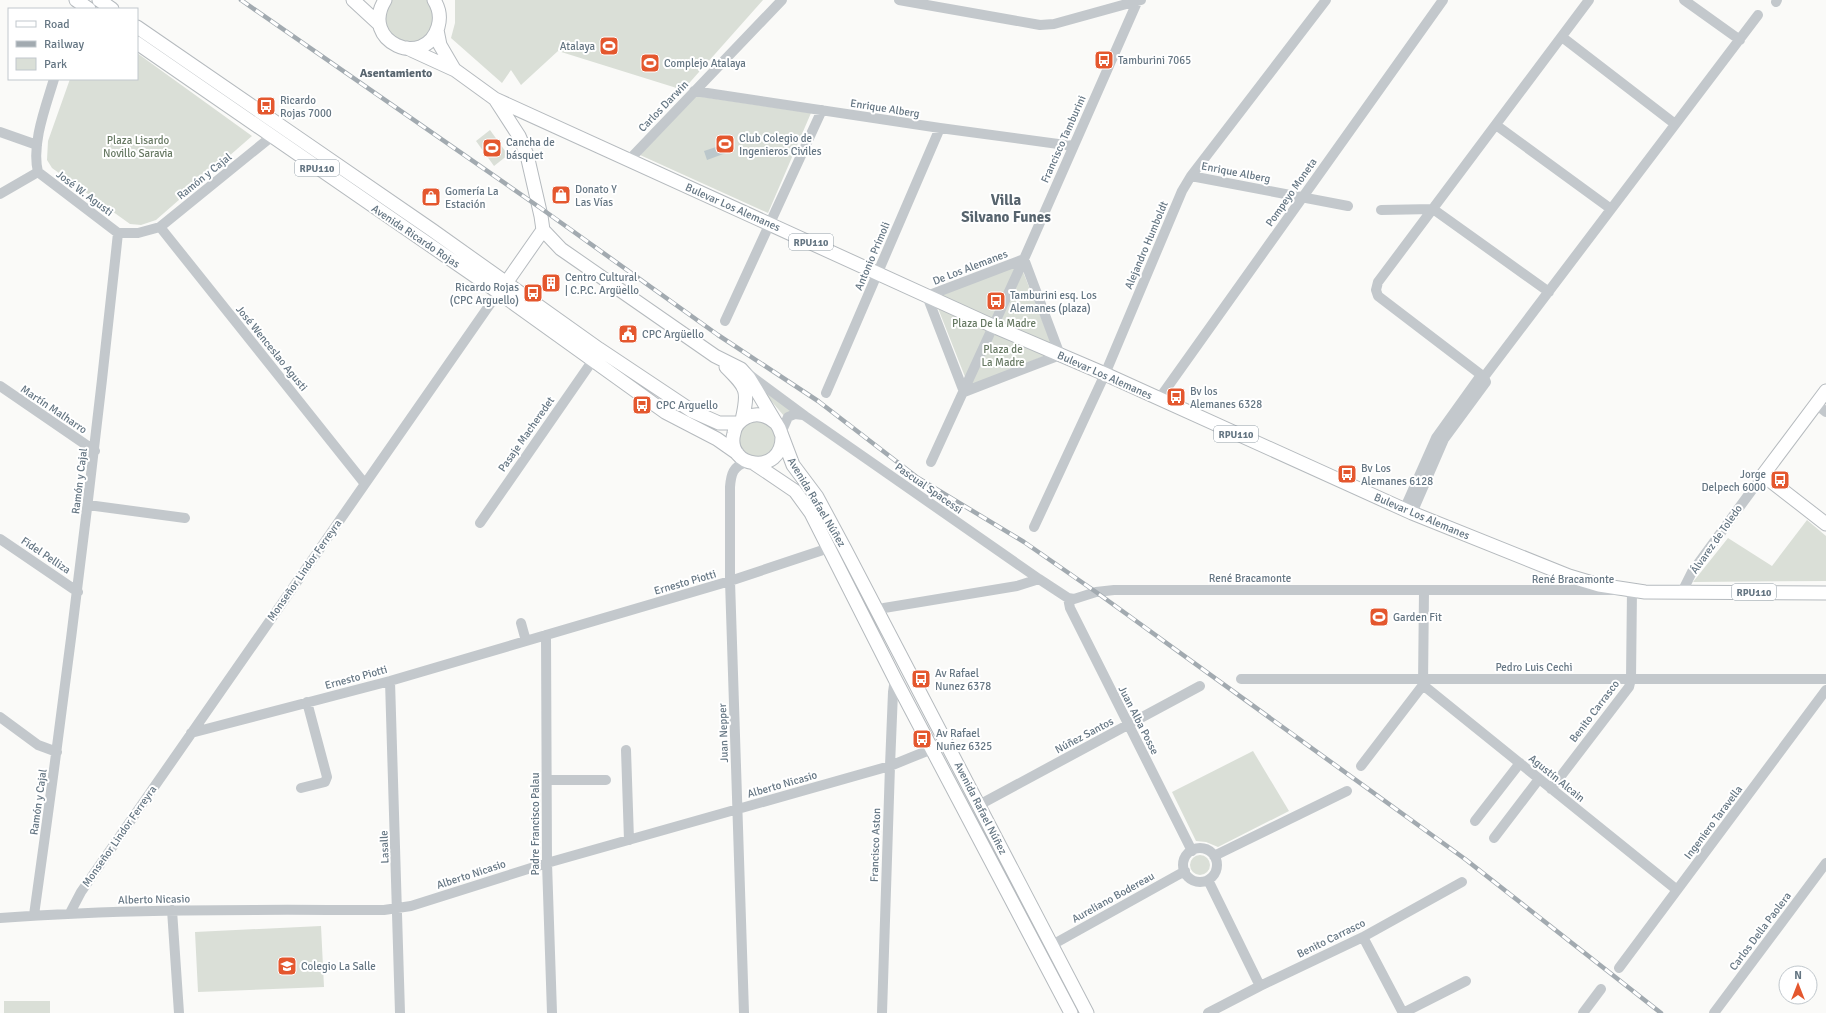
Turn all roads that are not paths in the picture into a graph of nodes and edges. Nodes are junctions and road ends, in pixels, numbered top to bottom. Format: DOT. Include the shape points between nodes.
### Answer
graph roads {
  1 [pos="99,0"];
  2 [pos="353,0"];
  3 [pos="385,0"];
  4 [pos="782,0"];
  5 [pos="899,0"];
  6 [pos="1139,0"];
  7 [pos="1326,0"];
  8 [pos="1443,0"];
  9 [pos="1589,0"];
  10 [pos="1684,0"];
  11 [pos="435,1"];
  12 [pos="77,3"];
  13 [pos="86,8"];
  14 [pos="111,8"];
  15 [pos="1758,15"];
  16 [pos="379,24"];
  17 [pos="138,28"];
  18 [pos="437,30"];
  19 [pos="1562,37"];
  20 [pos="1740,40"];
  21 [pos="138,44"];
  22 [pos="407,48"];
  23 [pos="455,70"];
  24 [pos="54,80"];
  25 [pos="694,91"];
  26 [pos="495,98"];
  27 [pos="822,110"];
  28 [pos="542,120"];
  29 [pos="1675,124"];
  30 [pos="1496,125"];
  31 [pos="940,128"];
  32 [pos="0,132"];
  33 [pos="519,136"];
  34 [pos="271,137"];
  35 [pos="37,144"];
  36 [pos="1073,146"];
  37 [pos="323,155"];
  38 [pos="629,160"];
  39 [pos="38,172"];
  40 [pos="1191,176"];
  41 [pos="0,194"];
  42 [pos="1302,197"];
  43 [pos="1348,206"];
  44 [pos="1433,209"];
  45 [pos="1611,209"];
  46 [pos="1381,210"];
  47 [pos="771,224"];
  48 [pos="160,227"];
  49 [pos="543,230"];
  50 [pos="118,233"];
  51 [pos="561,249"];
  52 [pos="529,250"];
  53 [pos="1024,259"];
  54 [pos="878,272"];
  55 [pos="502,287"];
  56 [pos="1549,292"];
  57 [pos="927,296"];
  58 [pos="725,321"];
  59 [pos="993,326"];
  60 [pos="1060,355"];
  61 [pos="716,356"];
  62 [pos="593,360"];
  63 [pos="741,369"];
  64 [pos="1104,374"];
  65 [pos="1484,377"];
  66 [pos="0,386"];
  67 [pos="1826,391"];
  68 [pos="964,392"];
  69 [pos="826,393"];
  70 [pos="1159,399"];
  71 [pos="1821,408"];
  72 [pos="805,416"];
  73 [pos="740,421"];
  74 [pos="780,430"];
  75 [pos="95,451"];
  76 [pos="746,459"];
  77 [pos="931,462"];
  78 [pos="1763,475"];
  79 [pos="365,484"];
  80 [pos="88,505"];
  81 [pos="1408,511"];
  82 [pos="185,518"];
  83 [pos="480,523"];
  84 [pos="1826,524"];
  85 [pos="1034,527"];
  86 [pos="0,539"];
  87 [pos="829,548"];
  88 [pos="1039,579"];
  89 [pos="730,581"];
  90 [pos="1632,590"];
  91 [pos="1424,591"];
  92 [pos="78,592"];
  93 [pos="1682,592"];
  94 [pos="1826,593"];
  95 [pos="1068,598"];
  96 [pos="878,610"];
  97 [pos="521,623"];
  98 [pos="546,635"];
  99 [pos="526,641"];
  100 [pos="895,678"];
  101 [pos="1241,679"];
  102 [pos="1631,679"];
  103 [pos="1826,679"];
  104 [pos="390,681"];
  105 [pos="1423,681"];
  106 [pos="1200,686"];
  107 [pos="1826,690"];
  108 [pos="308,702"];
  109 [pos="0,717"];
  110 [pos="1128,725"];
  111 [pos="923,731"];
  112 [pos="191,733"];
  113 [pos="932,749"];
  114 [pos="626,750"];
  115 [pos="57,752"];
  116 [pos="1520,764"];
  117 [pos="890,766"];
  118 [pos="1361,766"];
  119 [pos="1539,779"];
  120 [pos="547,780"];
  121 [pos="606,780"];
  122 [pos="301,788"];
  123 [pos="1551,789"];
  124 [pos="1347,791"];
  125 [pos="979,805"];
  126 [pos="738,809"];
  127 [pos="1475,821"];
  128 [pos="1494,838"];
  129 [pos="629,840"];
  130 [pos="1192,851"];
  131 [pos="1214,856"];
  132 [pos="547,863"];
  133 [pos="1826,863"];
  134 [pos="1184,871"];
  135 [pos="1208,880"];
  136 [pos="1462,882"];
  137 [pos="1677,890"];
  138 [pos="397,908"];
  139 [pos="172,910"];
  140 [pos="70,913"];
  141 [pos="34,915"];
  142 [pos="0,918"];
  143 [pos="1363,937"];
  144 [pos="1052,945"];
  145 [pos="1619,968"];
  146 [pos="1466,981"];
  147 [pos="1260,986"];
  148 [pos="1601,989"];
  149 [pos="178,1013"];
  150 [pos="400,1013"];
  151 [pos="552,1013"];
  152 [pos="744,1013"];
  153 [pos="882,1013"];
  154 [pos="1071,1013"];
  155 [pos="1088,1013"];
  156 [pos="1208,1013"];
  157 [pos="1403,1013"];
  158 [pos="1583,1013"];
  159 [pos="1714,1013"];
  1 -- 14 [label="main road"];
  2 -- 16 [label="main road"];
  3 -- 16 [label="main road" via="380,9"];
  4 -- 25 [label="street, Carlos Darwin"];
  5 -- 6 [label="street" via="1040,25 1054,24"];
  6 -- 36 [label="street, Francisco Tamburini"];
  7 -- 40 [label="street, Alejandro Humboldt"];
  8 -- 42 [label="street, Pompeyo Moneta"];
  9 -- 19 [label="street"];
  10 -- 20 [label="street"];
  11 -- 18 [label="main road" via="440,17"];
  12 -- 13 [label="main road"];
  15 -- 20 [label="street"];
  16 -- 22 [label="main road" via="387,39"];
  17 -- 37 [label="main road, Avenida Ricardo Rojas / RPU110"];
  18 -- 22 [label="main road" via="424,45"];
  18 -- 23 [label="main road" via="440,45"];
  19 -- 29 [label="street"];
  19 -- 30 [label="street"];
  20 -- 29 [label="street"];
  21 -- 34 [label="main road, Avenida Ricardo Rojas / RPU110"];
  22 -- 23 [label="main road"];
  23 -- 26 [label="main road"];
  24 -- 35 [label="street"];
  25 -- 27 [label="street, Enrique Alberg"];
  25 -- 38 [label="street, Carlos Darwin"];
  26 -- 28 [label="main road, Bulevar Los Alemanes / RPU110"];
  26 -- 33 [label="main road"];
  27 -- 31 [label="street, Enrique Alberg"];
  27 -- 47 [label="street"];
  28 -- 33 [label="main road" via="529,119 522,122 518,129"];
  28 -- 38 [label="main road, Bulevar Los Alemanes / RPU110"];
  29 -- 45 [label="street"];
  30 -- 44 [label="street"];
  30 -- 45 [label="street"];
  31 -- 36 [label="street, Enrique Alberg"];
  31 -- 54 [label="street, Antonio Prímoli"];
  32 -- 35 [label="street"];
  33 -- 49 [label="main road" via="530,165"];
  34 -- 37 [label="main road" via="283,135 307,151"];
  34 -- 48 [label="street, Ramón y Cajal"];
  34 -- 55 [label="main road, Avenida Ricardo Rojas / RPU110"];
  35 -- 39 [label="street"];
  36 -- 53 [label="street, Francisco Tamburini"];
  37 -- 55 [label="main road, Avenida Ricardo Rojas / RPU110"];
  38 -- 47 [label="main road, Bulevar Los Alemanes / RPU110"];
  39 -- 41 [label="street"];
  39 -- 50 [label="street, José W. Agusti"];
  40 -- 42 [label="street, Enrique Alberg"];
  40 -- 64 [label="street, Alejandro Humboldt" via="1182,191"];
  42 -- 43 [label="street, Enrique Alberg"];
  42 -- 70 [label="street, Pompeyo Moneta"];
  44 -- 46 [label="street"];
  44 -- 56 [label="street"];
  44 -- 65 [label="street" via="1378,282 1376,290 1378,296"];
  45 -- 56 [label="street"];
  47 -- 54 [label="main road, Bulevar Los Alemanes / RPU110"];
  47 -- 58 [label="street"];
  48 -- 50 [label="street, Ramón y Cajal" via="138,233"];
  48 -- 79 [label="street, José Wenceslao Agusti"];
  49 -- 51 [label="main road, Avenida Rafael Núñez"];
  49 -- 52 [label="main road, Monseñor Lindor Ferreyra"];
  50 -- 75 [label="street, Ramón y Cajal"];
  51 -- 52 [label="main road" via="549,247"];
  51 -- 61 [label="main road, Avenida Rafael Núñez"];
  52 -- 55 [label="main road, Monseñor Lindor Ferreyra"];
  53 -- 57 [label="street, De Los Alemanes"];
  53 -- 59 [label="street, Francisco Tamburini"];
  53 -- 60 [label="street, De Los Alemanes"];
  54 -- 57 [label="main road, Bulevar Los Alemanes / RPU110"];
  54 -- 69 [label="street, Antonio Prímoli"];
  55 -- 62 [label="main road, Avenida Ricardo Rojas / RPU110"];
  55 -- 73 [label="main road, Avenida Ricardo Rojas / RPU110" via="692,411 719,423"];
  55 -- 79 [label="street, Monseñor Lindor Ferreyra"];
  56 -- 65 [label="street"];
  57 -- 59 [label="main road, Bulevar Los Alemanes / RPU110"];
  57 -- 68 [label="street, De Los Alemanes"];
  59 -- 60 [label="main road, Bulevar Los Alemanes / RPU110"];
  59 -- 68 [label="street, Francisco Tamburini"];
  60 -- 64 [label="main road, Bulevar Los Alemanes / RPU110"];
  60 -- 68 [label="street"];
  61 -- 63 [label="main road, Avenida Rafael Núñez"];
  61 -- 73 [label="main road, Avenida Rafael Núñez" via="743,386 746,396"];
  62 -- 76 [label="main road, Avenida Ricardo Rojas / RPU110" via="665,412 717,439"];
  62 -- 83 [label="street, Pasaje Macheredet"];
  63 -- 72 [label="street, Pascual Spacessi"];
  63 -- 74 [label="main road, Avenida Rafael Núñez"];
  64 -- 70 [label="main road, Bulevar Los Alemanes / RPU110"];
  64 -- 85 [label="street, Alejandro Humboldt"];
  65 -- 81 [label="street" via="1486,382 1444,439"];
  66 -- 75 [label="street, Martín Malharro"];
  67 -- 71 [label="main road, Álvarez de Toledo"];
  68 -- 77 [label="street, Francisco Tamburini"];
  70 -- 81 [label="main road, Bulevar Los Alemanes / RPU110"];
  71 -- 78 [label="main road, Álvarez de Toledo"];
  72 -- 74 [label="street" via="790,415"];
  72 -- 88 [label="street, Pascual Spacessi"];
  73 -- 74 [label="main road, RPU110" via="757,414 768,417"];
  73 -- 76 [label="main road, Avenida Rafael Núñez" via="733,437 734,448"];
  74 -- 76 [label="main road, Avenida Rafael Núñez" via="780,448 776,456 769,461"];
  74 -- 96 [label="main road, Avenida Rafael Núñez" via="793,465 822,505"];
  75 -- 80 [label="street, Ramón y Cajal"];
  76 -- 87 [label="main road, Avenida Rafael Núñez" via="799,495"];
  76 -- 89 [label="street, Juan Nepper" via="738,465 731,476"];
  78 -- 84 [label="main road"];
  78 -- 93 [label="street, Álvarez de Toledo" via="1692,572"];
  79 -- 112 [label="street, Monseñor Lindor Ferreyra"];
  80 -- 82 [label="street"];
  80 -- 92 [label="street, Ramón y Cajal"];
  81 -- 90 [label="main road, Bulevar Los Alemanes / RPU110" via="1569,576 1599,585"];
  86 -- 92 [label="street, Fidel Pelliza"];
  87 -- 89 [label="street, Ernesto Piotti"];
  87 -- 100 [label="main road, Avenida Rafael Núñez"];
  88 -- 95 [label="street"];
  88 -- 96 [label="street" via="1017,586"];
  89 -- 98 [label="street, Ernesto Piotti"];
  89 -- 126 [label="street, Juan Nepper"];
  90 -- 91 [label="street, René Bracamonte"];
  90 -- 93 [label="main road, Bulevar Los Alemanes / RPU110"];
  90 -- 102 [label="street, Benito Carrasco"];
  91 -- 95 [label="street, René Bracamonte" via="1114,590"];
  91 -- 105 [label="street"];
  92 -- 115 [label="street, Ramón y Cajal"];
  93 -- 94 [label="main road, Bulevar Los Alemanes / RPU110"];
  95 -- 110 [label="street, Juan Alba Posse" via="1070,608"];
  96 -- 125 [label="main road, Avenida Rafael Núñez"];
  97 -- 99 [label="street"];
  98 -- 99 [label="street, Ernesto Piotti"];
  98 -- 120 [label="street, Padre Francisco Palau"];
  99 -- 104 [label="street, Ernesto Piotti"];
  100 -- 111 [label="main road, Avenida Rafael Núñez"];
  100 -- 117 [label="street, Francisco Aston"];
  101 -- 105 [label="street, Pedro Luis Cechi"];
  102 -- 103 [label="street, Pedro Luis Cechi"];
  102 -- 105 [label="street, Pedro Luis Cechi"];
  102 -- 123 [label="street, Benito Carrasco" via="1625,692"];
  104 -- 108 [label="street, Ernesto Piotti"];
  104 -- 138 [label="street, Lasalle"];
  105 -- 116 [label="street, Agustín Alcain"];
  105 -- 118 [label="street"];
  106 -- 110 [label="street, Núñez Santos"];
  107 -- 137 [label="street, Ingeniero Taravella"];
  108 -- 112 [label="street, Ernesto Piotti"];
  108 -- 122 [label="street" via="327,777 325,782"];
  109 -- 115 [label="street" via="38,745"];
  110 -- 125 [label="street, Núñez Santos"];
  110 -- 130 [label="street, Juan Alba Posse"];
  111 -- 113 [label="main road, Avenida Rafael Núñez"];
  111 -- 125 [label="main road" via="932,740 964,801 970,806"];
  112 -- 140 [label="street, Monseñor Lindor Ferreyra" via="81,892"];
  113 -- 117 [label="street, Alberto Nicasio"];
  113 -- 154 [label="main road, Avenida Rafael Núñez"];
  114 -- 129 [label="street"];
  115 -- 141 [label="street, Ramón y Cajal"];
  116 -- 119 [label="street, Agustín Alcain"];
  116 -- 127 [label="street"];
  117 -- 126 [label="street, Alberto Nicasio"];
  117 -- 153 [label="street, Francisco Aston"];
  119 -- 123 [label="street, Agustín Alcain"];
  119 -- 128 [label="street"];
  120 -- 121 [label="street"];
  120 -- 132 [label="street, Padre Francisco Palau"];
  123 -- 137 [label="street, Agustín Alcain"];
  124 -- 131 [label="street"];
  125 -- 144 [label="main road, Avenida Rafael Núñez"];
  126 -- 129 [label="street, Alberto Nicasio"];
  126 -- 152 [label="street, Juan Nepper"];
  129 -- 132 [label="street, Alberto Nicasio"];
  130 -- 131 [label="street" via="1204,849"];
  130 -- 134 [label="street" via="1185,858"];
  131 -- 135 [label="street" via="1217,867 1214,875"];
  132 -- 138 [label="street, Alberto Nicasio" via="411,906"];
  132 -- 151 [label="street, Padre Francisco Palau"];
  133 -- 159 [label="street, Carlos Della Paolera"];
  134 -- 135 [label="street" via="1194,881"];
  134 -- 144 [label="street, Aureliano Bodereau"];
  135 -- 147 [label="street"];
  136 -- 143 [label="street, Benito Carrasco"];
  137 -- 145 [label="street, Ingeniero Taravella"];
  138 -- 139 [label="street, Alberto Nicasio"];
  138 -- 150 [label="street, Lasalle"];
  139 -- 140 [label="street, Alberto Nicasio"];
  139 -- 149 [label="street"];
  140 -- 141 [label="street, Alberto Nicasio"];
  141 -- 142 [label="street, Alberto Nicasio"];
  143 -- 147 [label="street, Benito Carrasco"];
  143 -- 157 [label="street"];
  144 -- 155 [label="main road, Avenida Rafael Núñez"];
  146 -- 157 [label="street"];
  147 -- 156 [label="street, Benito Carrasco"];
  148 -- 158 [label="street"];
}
